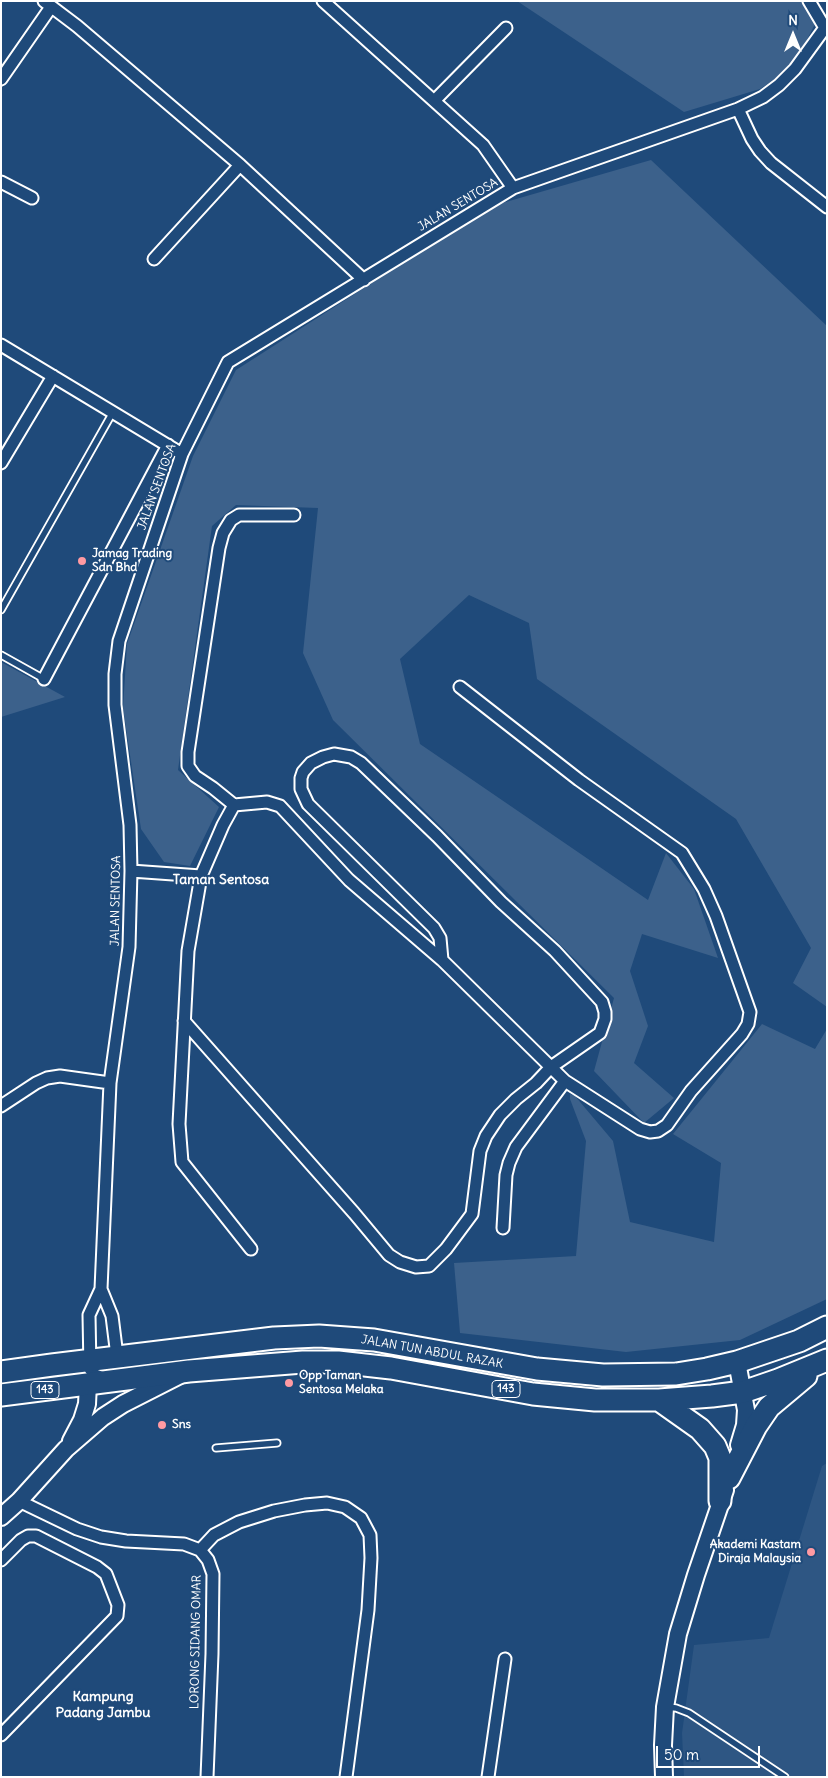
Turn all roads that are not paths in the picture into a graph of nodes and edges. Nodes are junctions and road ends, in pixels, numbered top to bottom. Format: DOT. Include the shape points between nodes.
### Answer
graph roads {
  1 [pos="323,1"];
  2 [pos="809,1"];
  3 [pos="47,4"];
  4 [pos="826,26"];
  5 [pos="506,28"];
  6 [pos="1,79"];
  7 [pos="435,100"];
  8 [pos="738,109"];
  9 [pos="240,165"];
  10 [pos="1,182"];
  11 [pos="513,188"];
  12 [pos="32,198"];
  13 [pos="827,207"];
  14 [pos="154,259"];
  15 [pos="364,280"];
  16 [pos="1,345"];
  17 [pos="53,376"];
  18 [pos="113,412"];
  19 [pos="168,446"];
  20 [pos="182,454"];
  21 [pos="1,463"];
  22 [pos="294,515"];
  23 [pos="1,610"];
  24 [pos="1,655"];
  25 [pos="44,679"];
  26 [pos="460,687"];
  27 [pos="234,805"];
  28 [pos="131,871"];
  29 [pos="201,876"];
  30 [pos="442,960"];
  31 [pos="184,1021"];
  32 [pos="550,1067"];
  33 [pos="565,1081"];
  34 [pos="110,1082"];
  35 [pos="1,1106"];
  36 [pos="503,1228"];
  37 [pos="251,1249"];
  38 [pos="101,1289"];
  39 [pos="827,1327"];
  40 [pos="117,1356"];
  41 [pos="89,1360"];
  42 [pos="825,1361"];
  43 [pos="737,1362"];
  44 [pos="189,1371"];
  45 [pos="1,1372"];
  46 [pos="114,1380"];
  47 [pos="88,1384"];
  48 [pos="743,1392"];
  49 [pos="1,1395"];
  50 [pos="659,1400"];
  51 [pos="277,1442"];
  52 [pos="216,1448"];
  53 [pos="66,1449"];
  54 [pos="729,1478"];
  55 [pos="19,1501"];
  56 [pos="720,1501"];
  57 [pos="1,1517"];
  58 [pos="200,1550"];
  59 [pos="1,1560"];
  60 [pos="505,1659"];
  61 [pos="665,1707"];
  62 [pos="1,1735"];
  63 [pos="206,1777"];
  64 [pos="346,1777"];
  65 [pos="488,1777"];
  66 [pos="664,1777"];
  67 [pos="785,1777"];
  1 -- 7 [label="street"];
  2 -- 4 [label="street"];
  3 -- 6 [label="street"];
  3 -- 9 [label="street"];
  4 -- 8 [label="street, JALAN SENTOSA" via="796,69 779,86"];
  5 -- 7 [label="street"];
  7 -- 11 [label="street" via="483,145"];
  8 -- 11 [label="street, JALAN SENTOSA"];
  8 -- 13 [label="street" via="760,152"];
  9 -- 14 [label="street"];
  9 -- 15 [label="street"];
  10 -- 12 [label="street"];
  11 -- 15 [label="street, JALAN SENTOSA"];
  15 -- 20 [label="street, JALAN SENTOSA" via="228,362"];
  16 -- 17 [label="street"];
  17 -- 18 [label="street"];
  17 -- 21 [label="street"];
  18 -- 19 [label="street"];
  18 -- 23 [label="lane"];
  19 -- 20 [label="street"];
  19 -- 25 [label="street"];
  20 -- 28 [label="street, JALAN SENTOSA" via="119,641 115,705 130,826"];
  22 -- 27 [label="street" via="240,515 231,520 219,548 188,766 195,776"];
  24 -- 25 [label="lane"];
  26 -- 33 [label="street" via="579,780 682,853 712,907 750,1012 742,1034 658,1131 640,1129"];
  27 -- 29 [label="street" via="222,824"];
  27 -- 30 [label="street" via="267,802 280,806 349,880"];
  28 -- 29 [label="street"];
  28 -- 34 [label="street, JALAN SENTOSA" via="129,946"];
  29 -- 31 [label="street" via="188,951"];
  30 -- 32 [label="street"];
  30 -- 32 [label="street" via="440,938 434,928 308,804 301,789 301,778 311,763 334,754 351,757 361,763 555,951 602,1002 605,1019 600,1034"];
  31 -- 32 [label="street" via="389,1255 416,1267 430,1266 472,1214 480,1151 486,1136 500,1115"];
  31 -- 37 [label="street" via="179,1124 182,1162"];
  32 -- 33 [label="street"];
  33 -- 36 [label="street" via="516,1147 509,1163"];
  34 -- 35 [label="street" via="60,1076 47,1078"];
  34 -- 38 [label="street, JALAN SENTOSA"];
  38 -- 40 [label="street, JALAN SENTOSA" via="112,1316"];
  38 -- 41 [label="street, JALAN SENTOSA" via="89,1315"];
  39 -- 43 [label="highway, JALAN TUN ABDUL RAZAK / 143" via="799,1341"];
  40 -- 41 [label="highway, JALAN TUN ABDUL RAZAK / 143"];
  40 -- 43 [label="highway, JALAN TUN ABDUL RAZAK / 143" via="319,1336 374,1340 537,1369 603,1375 676,1374"];
  41 -- 45 [label="highway, JALAN TUN ABDUL RAZAK / 143"];
  41 -- 46 [label="street" via="95,1375"];
  42 -- 48 [label="highway, JALAN TUN ABDUL RAZAK / 143"];
  42 -- 54 [label="highway" via="769,1407"];
  43 -- 48 [label="main road"];
  44 -- 46 [label="highway, JALAN TUN ABDUL RAZAK / 143"];
  44 -- 50 [label="highway, JALAN TUN ABDUL RAZAK / 143" via="338,1362 391,1368 533,1394 595,1400"];
  44 -- 53 [label="main road" via="103,1417"];
  46 -- 47 [label="highway, JALAN TUN ABDUL RAZAK / 143"];
  47 -- 49 [label="highway, JALAN TUN ABDUL RAZAK / 143"];
  47 -- 53 [label="main road" via="82,1420"];
  48 -- 50 [label="highway, JALAN TUN ABDUL RAZAK / 143"];
  48 -- 54 [label="main road" via="745,1424"];
  50 -- 56 [label="highway" via="700,1429 715,1446 720,1458"];
  51 -- 52 [label="lane"];
  53 -- 55 [label="main road"];
  54 -- 56 [label="main road"];
  55 -- 57 [label="main road"];
  55 -- 58 [label="street" via="101,1537 184,1544"];
  56 -- 61 [label="main road" via="678,1634"];
  58 -- 63 [label="street, LORONG SIDANG OMAR" via="208,1560 212,1574"];
  58 -- 64 [label="street" via="214,1535 274,1510 327,1503 345,1507 361,1518 370,1535 372,1558"];
  59 -- 62 [label="street" via="21,1540 36,1536 98,1567 106,1574 118,1605 116,1616"];
  60 -- 65 [label="street"];
  61 -- 66 [label="main road"];
  61 -- 67 [label="lane" via="689,1714"];
}
